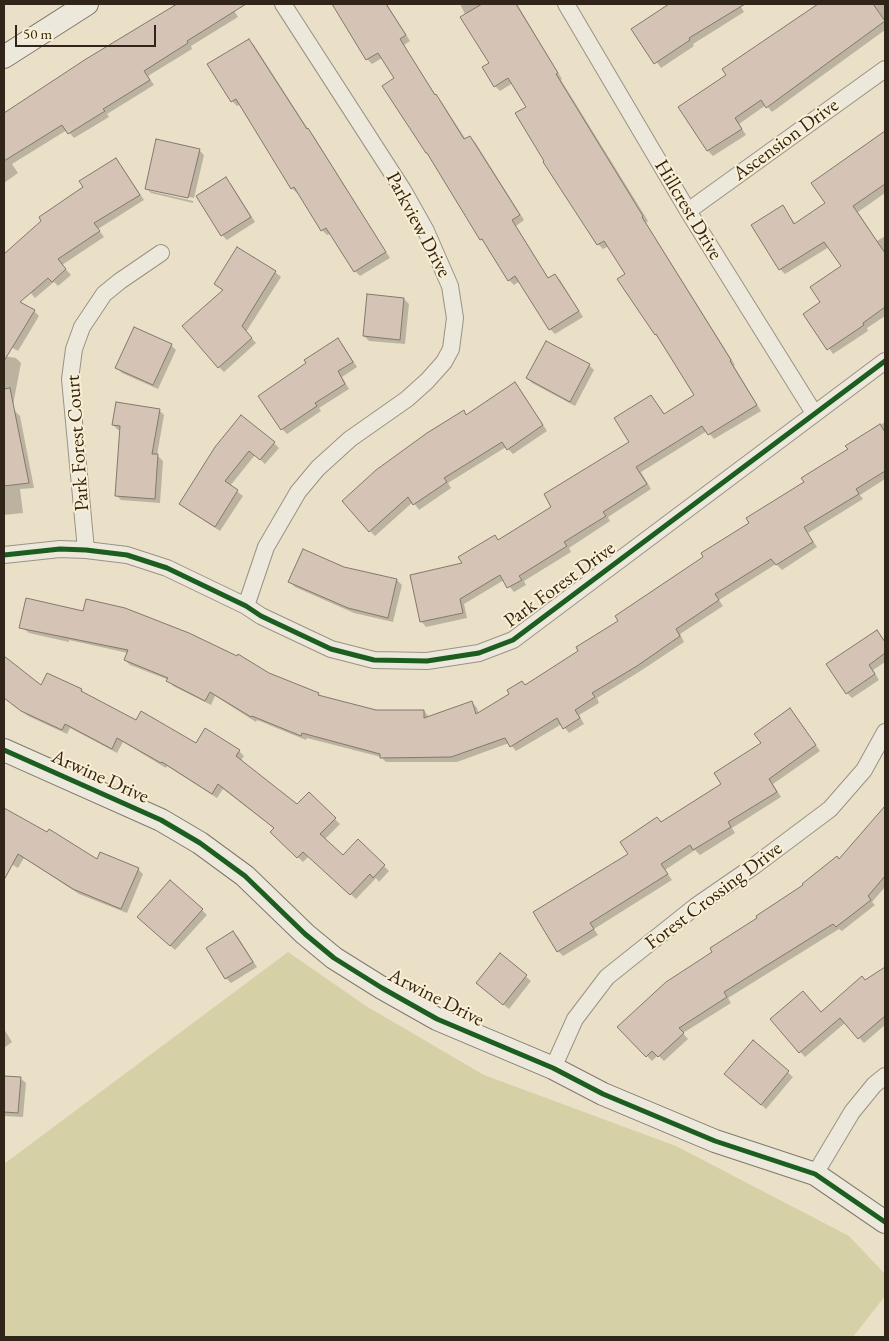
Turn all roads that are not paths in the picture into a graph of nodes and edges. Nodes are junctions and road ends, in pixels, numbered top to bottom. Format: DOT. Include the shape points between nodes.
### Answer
graph roads {
  1 [pos="87,4"];
  2 [pos="283,4"];
  3 [pos="572,6"];
  4 [pos="4,57"];
  5 [pos="885,69"];
  6 [pos="688,212"];
  7 [pos="161,253"];
  8 [pos="885,360"];
  9 [pos="814,413"];
  10 [pos="86,550"];
  11 [pos="4,555"];
  12 [pos="246,606"];
  13 [pos="885,732"];
  14 [pos="4,750"];
  15 [pos="553,1068"];
  16 [pos="885,1076"];
  17 [pos="815,1174"];
  18 [pos="885,1222"];
  1 -- 4 [label="street"];
  2 -- 12 [label="street, Parkview Drive" via="426,231 450,286 455,318 451,349 439,368 407,399 350,439 318,468 298,492 266,547"];
  3 -- 6 [label="street, Hillcrest Drive"];
  5 -- 6 [label="street, Ascension Drive"];
  6 -- 9 [label="street, Hillcrest Drive"];
  7 -- 10 [label="street, Park Forest Court" via="104,294 82,327 74,349 70,379"];
  8 -- 9 [label="street, Park Forest Drive"];
  9 -- 12 [label="street, Park Forest Drive" via="513,640 479,653 427,661 374,660 331,648"];
  10 -- 11 [label="street, Park Forest Drive" via="60,549"];
  10 -- 12 [label="street, Park Forest Drive" via="127,555 166,568"];
  13 -- 15 [label="street, Forest Crossing Drive" via="864,770 830,809 696,906 607,977 575,1019"];
  14 -- 15 [label="street, Arwine Drive" via="161,820 245,876 334,958 437,1019"];
  15 -- 17 [label="street, Arwine Drive" via="603,1094 715,1141"];
  16 -- 17 [label="street" via="852,1112"];
  17 -- 18 [label="street, Arwine Drive"];
}
